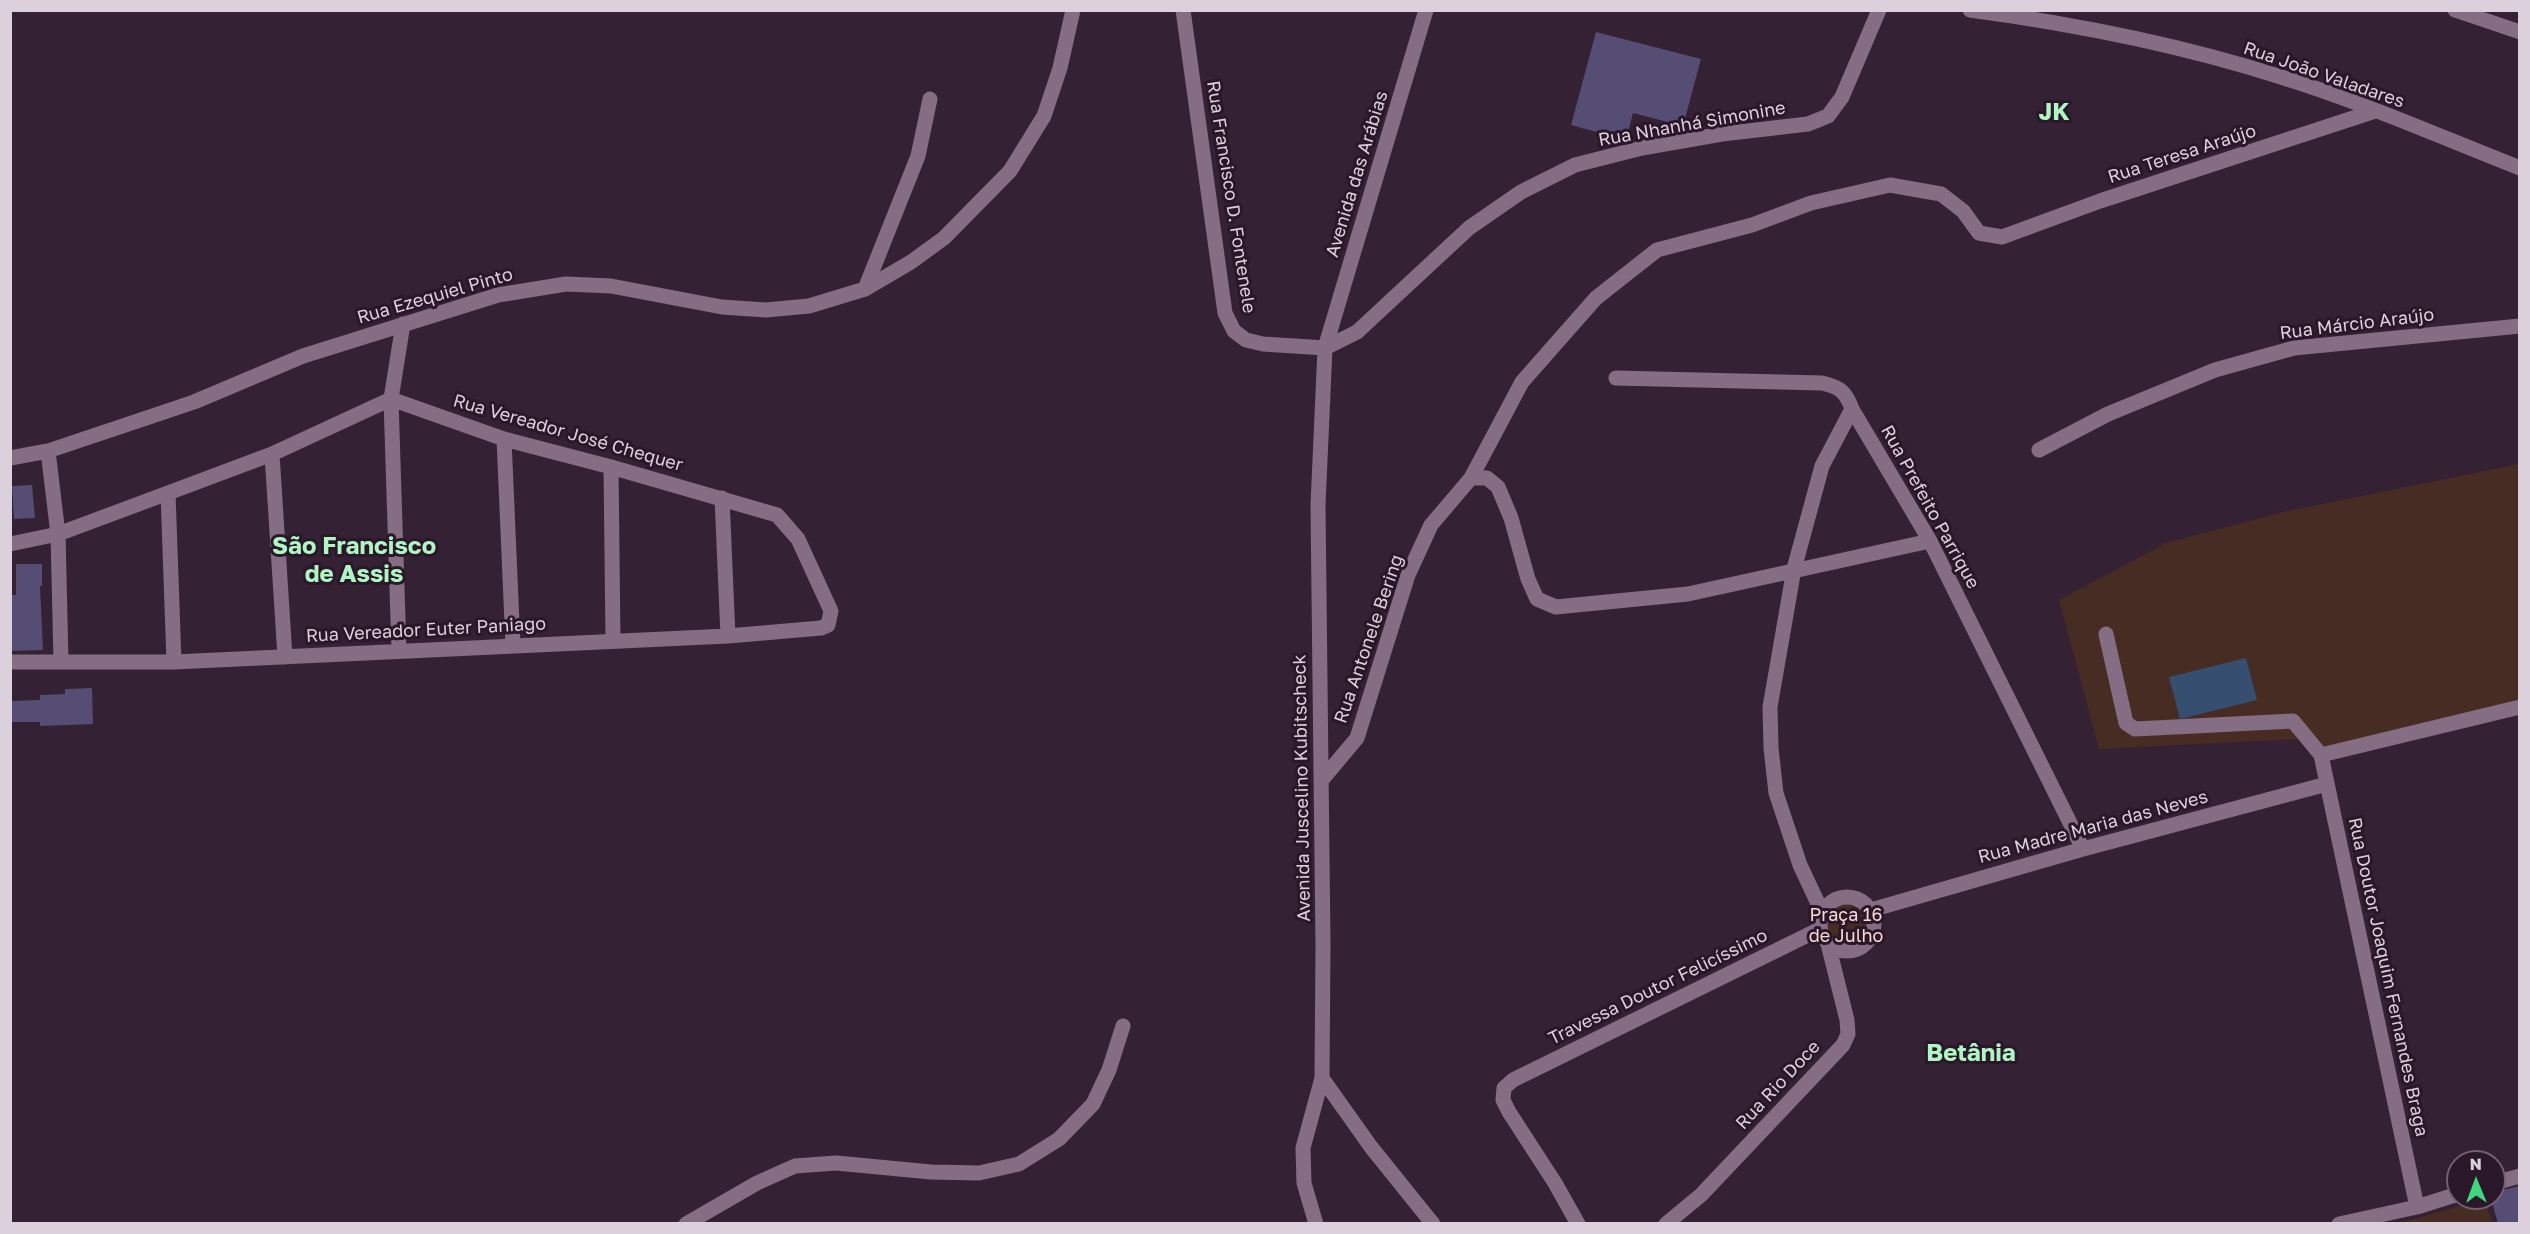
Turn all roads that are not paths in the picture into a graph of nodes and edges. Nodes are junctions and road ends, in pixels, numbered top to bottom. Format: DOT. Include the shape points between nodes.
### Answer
graph roads {
  1 [pos="1073,10"];
  2 [pos="1183,10"];
  3 [pos="1426,10"];
  4 [pos="1879,10"];
  5 [pos="1970,10"];
  6 [pos="2455,10"];
  7 [pos="2520,32"];
  8 [pos="930,99"];
  9 [pos="2375,111"];
  10 [pos="2520,168"];
  11 [pos="2002,237"];
  12 [pos="865,289"];
  13 [pos="403,324"];
  14 [pos="2520,326"];
  15 [pos="1325,348"];
  16 [pos="1616,378"];
  17 [pos="391,399"];
  18 [pos="1852,409"];
  19 [pos="504,439"];
  20 [pos="2039,450"];
  21 [pos="48,451"];
  22 [pos="272,454"];
  23 [pos="10,458"];
  24 [pos="611,466"];
  25 [pos="1471,478"];
  26 [pos="168,493"];
  27 [pos="722,498"];
  28 [pos="58,534"];
  29 [pos="1930,541"];
  30 [pos="10,544"];
  31 [pos="1794,569"];
  32 [pos="831,611"];
  33 [pos="2106,634"];
  34 [pos="728,636"];
  35 [pos="613,641"];
  36 [pos="513,646"];
  37 [pos="399,651"];
  38 [pos="285,657"];
  39 [pos="61,661"];
  40 [pos="10,662"];
  41 [pos="174,662"];
  42 [pos="2520,707"];
  43 [pos="2321,755"];
  44 [pos="1321,781"];
  45 [pos="2327,784"];
  46 [pos="2083,849"];
  47 [pos="1871,910"];
  48 [pos="1822,912"];
  49 [pos="1820,929"];
  50 [pos="1828,944"];
  51 [pos="1123,1026"];
  52 [pos="1322,1078"];
  53 [pos="2446,1198"];
  54 [pos="2417,1207"];
  55 [pos="686,1224"];
  56 [pos="1316,1224"];
  57 [pos="1433,1224"];
  58 [pos="1578,1224"];
  59 [pos="1666,1224"];
  60 [pos="2339,1224"];
  1 -- 12 [label="street, Rua Ezequiel Pinto" via="1044,116 1010,171 944,238"];
  2 -- 15 [label="street, Rua Francisco D. Fontenele" via="1225,313 1233,331 1246,340"];
  3 -- 15 [label="street, Avenida das Arábias"];
  4 -- 15 [label="street, Rua Nhanhá Simonine" via="1842,97 1828,116 1808,124 1642,148 1575,165 1521,192 1469,228 1357,332"];
  5 -- 9 [label="street, Rua João Valadares" via="2098,31 2189,52 2281,77"];
  6 -- 7 [label="street"];
  8 -- 12 [label="street" via="918,156"];
  9 -- 10 [label="street, Rua João Valadares"];
  9 -- 11 [label="street, Rua Teresa Araújo"];
  11 -- 25 [label="street, Rua Antonele Bering" via="1979,233 1963,211 1941,194 1890,185 1811,203 1752,225 1657,250 1596,298 1522,382"];
  12 -- 13 [label="street, Rua Ezequiel Pinto" via="809,306 766,310 722,307 611,286 566,284 498,295"];
  13 -- 17 [label="street"];
  13 -- 21 [label="street, Rua Ezequiel Pinto" via="303,356 194,402"];
  14 -- 20 [label="street, Rua Márcio Araújo" via="2294,348 2215,370 2109,414"];
  15 -- 44 [label="street, Avenida Juscelino Kubitscheck" via="1318,505"];
  16 -- 18 [label="street, Rua Prefeito Parrique" via="1822,383 1838,387"];
  17 -- 19 [label="street, Rua Vereador José Chequer"];
  17 -- 22 [label="street"];
  17 -- 37 [label="street"];
  18 -- 29 [label="street, Rua Prefeito Parrique"];
  18 -- 31 [label="street" via="1822,466"];
  19 -- 24 [label="street, Rua Vereador José Chequer"];
  19 -- 36 [label="street"];
  21 -- 23 [label="street, Rua Ezequiel Pinto"];
  21 -- 28 [label="street"];
  22 -- 26 [label="street"];
  22 -- 38 [label="street"];
  24 -- 27 [label="street, Rua Vereador José Chequer"];
  24 -- 35 [label="street"];
  25 -- 31 [label="street" via="1487,478 1498,487 1537,599 1556,607 1688,594"];
  25 -- 44 [label="street, Rua Antonele Bering" via="1431,525 1408,575 1357,738"];
  26 -- 28 [label="street"];
  26 -- 41 [label="street"];
  27 -- 32 [label="street, Rua Vereador José Chequer" via="777,515 798,539"];
  27 -- 34 [label="street"];
  28 -- 30 [label="street"];
  28 -- 39 [label="street"];
  29 -- 31 [label="street"];
  29 -- 46 [label="street, Rua Prefeito Parrique"];
  31 -- 48 [label="street" via="1770,707 1771,748 1776,793 1800,864"];
  32 -- 34 [label="street, Rua Vereador Euter Paniago" via="828,625 821,628"];
  33 -- 43 [label="street" via="2126,723 2135,729 2293,720"];
  34 -- 35 [label="street, Rua Vereador Euter Paniago"];
  35 -- 36 [label="street, Rua Vereador Euter Paniago"];
  36 -- 37 [label="street, Rua Vereador Euter Paniago"];
  37 -- 38 [label="street, Rua Vereador Euter Paniago"];
  38 -- 41 [label="street, Rua Vereador Euter Paniago"];
  39 -- 40 [label="street, Rua Vereador Euter Paniago"];
  39 -- 41 [label="street, Rua Vereador Euter Paniago"];
  42 -- 43 [label="street"];
  43 -- 45 [label="street, Rua Doutor Joaquim Fernandes Braga"];
  44 -- 52 [label="street, Avenida Juscelino Kubitscheck"];
  45 -- 46 [label="street, Rua Madre Maria das Neves"];
  45 -- 54 [label="street, Rua Doutor Joaquim Fernandes Braga"];
  46 -- 47 [label="street, Rua Madre Maria das Neves"];
  47 -- 48 [label="street" via="1850,896 1834,900"];
  47 -- 50 [label="street" via="1875,927 1860,948 1844,951"];
  48 -- 49 [label="street"];
  49 -- 50 [label="street"];
  49 -- 58 [label="street, Travessa Doutor Felicíssimo" via="1504,1088 1503,1100"];
  50 -- 59 [label="street, Rua Rio Doce" via="1847,1020 1848,1034 1843,1045 1701,1196"];
  51 -- 55 [label="street" via="1093,1104 1059,1139 1019,1164 979,1173 836,1163 795,1166"];
  52 -- 56 [label="street, Avenida Juscelino Kubitscheck" via="1303,1148 1304,1183"];
  52 -- 57 [label="street" via="1371,1148"];
  53 -- 54 [label="street"];
  54 -- 60 [label="street"];
}
